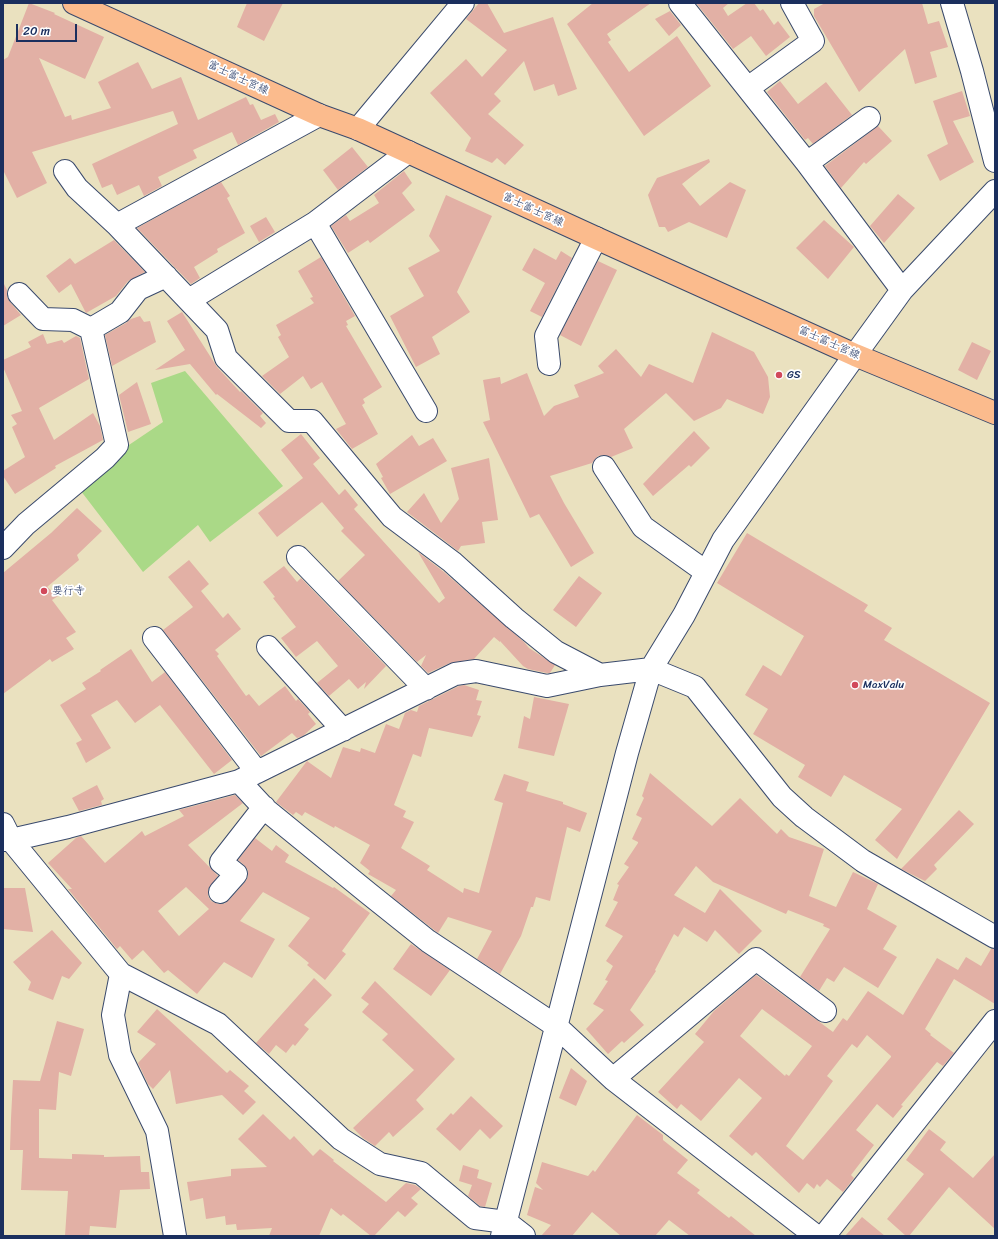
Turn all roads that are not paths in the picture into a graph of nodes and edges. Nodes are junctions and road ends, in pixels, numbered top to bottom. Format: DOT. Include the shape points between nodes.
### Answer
graph roads {
  1 [pos="74,3"];
  2 [pos="463,3"];
  3 [pos="680,3"];
  4 [pos="792,3"];
  5 [pos="952,3"];
  6 [pos="748,88"];
  7 [pos="319,115"];
  8 [pos="869,118"];
  9 [pos="358,129"];
  10 [pos="408,152"];
  11 [pos="995,161"];
  12 [pos="807,163"];
  13 [pos="65,171"];
  14 [pos="995,191"];
  15 [pos="315,223"];
  16 [pos="117,225"];
  17 [pos="596,238"];
  18 [pos="166,276"];
  19 [pos="902,290"];
  20 [pos="19,294"];
  21 [pos="189,300"];
  22 [pos="91,329"];
  23 [pos="855,355"];
  24 [pos="549,364"];
  25 [pos="426,411"];
  26 [pos="995,413"];
  27 [pos="604,467"];
  28 [pos="3,548"];
  29 [pos="298,557"];
  30 [pos="706,572"];
  31 [pos="154,638"];
  32 [pos="268,647"];
  33 [pos="651,669"];
  34 [pos="600,675"];
  35 [pos="426,688"];
  36 [pos="342,730"];
  37 [pos="248,776"];
  38 [pos="264,807"];
  39 [pos="6,835"];
  40 [pos="220,892"];
  41 [pos="995,936"];
  42 [pos="121,974"];
  43 [pos="825,1011"];
  44 [pos="995,1021"];
  45 [pos="556,1026"];
  46 [pos="613,1079"];
  47 [pos="504,1229"];
  48 [pos="175,1236"];
  49 [pos="524,1236"];
  50 [pos="816,1236"];
  51 [pos="824,1236"];
  1 -- 7 [label="main road, 富士富士宮線"];
  2 -- 9 [label="street"];
  3 -- 6 [label="street"];
  4 -- 6 [label="street" via="813,41"];
  5 -- 11 [label="street"];
  6 -- 12 [label="street"];
  7 -- 9 [label="main road, 富士富士宮線"];
  7 -- 16 [label="street"];
  8 -- 12 [label="street"];
  9 -- 10 [label="main road, 富士富士宮線"];
  10 -- 15 [label="street"];
  10 -- 17 [label="main road, 富士富士宮線"];
  12 -- 19 [label="street"];
  13 -- 16 [label="street" via="77,188"];
  14 -- 19 [label="street"];
  15 -- 21 [label="street"];
  15 -- 25 [label="street"];
  16 -- 18 [label="street"];
  17 -- 23 [label="main road, 富士富士宮線"];
  17 -- 24 [label="street" via="546,336"];
  18 -- 21 [label="street"];
  18 -- 22 [label="street" via="138,290 120,312"];
  19 -- 23 [label="street"];
  20 -- 22 [label="street" via="43,319 73,320"];
  21 -- 34 [label="street" via="217,330 226,358 289,421 312,422 392,517 452,562 556,652"];
  22 -- 28 [label="street" via="117,445 26,524"];
  23 -- 26 [label="main road, 富士富士宮線"];
  23 -- 30 [label="street" via="723,540"];
  27 -- 30 [label="street" via="643,527"];
  29 -- 35 [label="street"];
  30 -- 33 [label="street" via="684,615"];
  31 -- 37 [label="street"];
  32 -- 36 [label="street"];
  33 -- 34 [label="street"];
  33 -- 41 [label="street" via="695,687 782,797 804,817 863,861"];
  33 -- 45 [label="street"];
  34 -- 35 [label="street" via="547,686 476,671 456,674"];
  35 -- 36 [label="street"];
  36 -- 37 [label="street"];
  37 -- 38 [label="street"];
  37 -- 39 [label="street" via="68,828"];
  38 -- 40 [label="street" via="221,862 236,874"];
  38 -- 45 [label="street" via="428,941"];
  39 -- 42 [label="street"];
  42 -- 47 [label="street" via="218,1024 341,1139 380,1164 421,1173 475,1218"];
  42 -- 48 [label="street" via="113,1015 120,1055 157,1131"];
  43 -- 46 [label="street" via="756,958"];
  44 -- 51 [label="street"];
  45 -- 46 [label="street"];
  45 -- 47 [label="street"];
  46 -- 50 [label="street"];
  47 -- 49 [label="street"];
}
